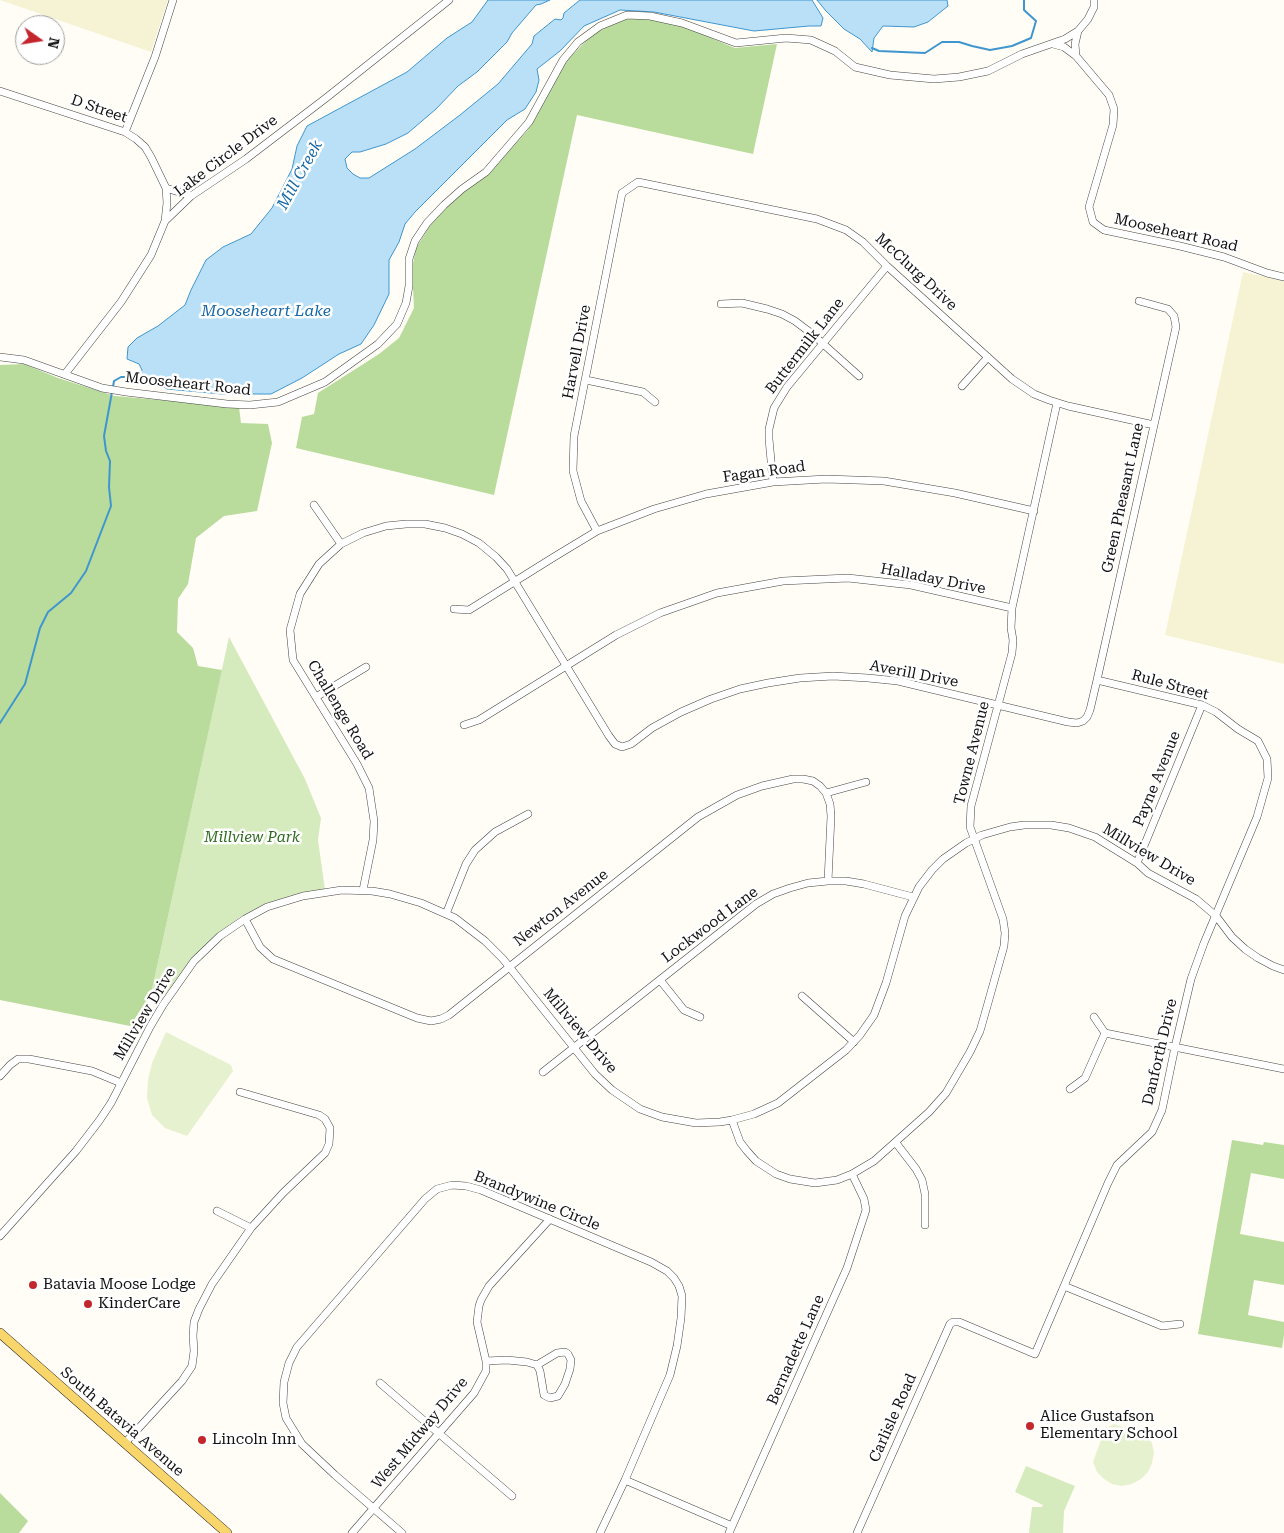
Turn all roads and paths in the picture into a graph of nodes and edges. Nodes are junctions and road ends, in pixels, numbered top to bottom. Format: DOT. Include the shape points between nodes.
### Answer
graph roads {
  1 [pos="173,0"];
  2 [pos="449,0"];
  3 [pos="1094,0"];
  4 [pos="1078,31"];
  5 [pos="1052,44"];
  6 [pos="1076,56"];
  7 [pos="0,91"];
  8 [pos="125,132"];
  9 [pos="638,182"];
  10 [pos="166,188"];
  11 [pos="191,196"];
  12 [pos="165,221"];
  13 [pos="887,266"];
  14 [pos="1284,277"];
  15 [pos="1139,301"];
  16 [pos="721,304"];
  17 [pos="823,344"];
  18 [pos="0,357"];
  19 [pos="988,357"];
  20 [pos="65,374"];
  21 [pos="859,376"];
  22 [pos="586,380"];
  23 [pos="962,386"];
  24 [pos="655,402"];
  25 [pos="1057,403"];
  26 [pos="1154,425"];
  27 [pos="773,482"];
  28 [pos="314,505"];
  29 [pos="1034,512"];
  30 [pos="598,532"];
  31 [pos="341,544"];
  32 [pos="515,582"];
  33 [pos="1012,608"];
  34 [pos="454,609"];
  35 [pos="567,666"];
  36 [pos="366,667"];
  37 [pos="1097,680"];
  38 [pos="316,697"];
  39 [pos="1202,705"];
  40 [pos="998,706"];
  41 [pos="1083,721"];
  42 [pos="464,725"];
  43 [pos="1258,741"];
  44 [pos="631,744"];
  45 [pos="866,782"];
  46 [pos="826,793"];
  47 [pos="528,814"];
  48 [pos="974,839"];
  49 [pos="1137,864"];
  50 [pos="828,881"];
  51 [pos="363,890"];
  52 [pos="913,897"];
  53 [pos="446,914"];
  54 [pos="1216,916"];
  55 [pos="245,919"];
  56 [pos="509,967"];
  57 [pos="1284,970"];
  58 [pos="660,980"];
  59 [pos="802,996"];
  60 [pos="700,1017"];
  61 [pos="1094,1017"];
  62 [pos="1105,1033"];
  63 [pos="854,1042"];
  64 [pos="1174,1047"];
  65 [pos="575,1048"];
  66 [pos="1284,1069"];
  67 [pos="544,1072"];
  68 [pos="0,1076"];
  69 [pos="121,1083"];
  70 [pos="1070,1089"];
  71 [pos="240,1092"];
  72 [pos="732,1120"];
  73 [pos="896,1143"];
  74 [pos="852,1174"];
  75 [pos="217,1211"];
  76 [pos="550,1219"];
  77 [pos="925,1225"];
  78 [pos="251,1228"];
  79 [pos="0,1236"];
  80 [pos="1064,1286"];
  81 [pos="959,1322"];
  82 [pos="1180,1324"];
  83 [pos="0,1333"];
  84 [pos="486,1362"];
  85 [pos="537,1365"];
  86 [pos="380,1382"];
  87 [pos="440,1433"];
  88 [pos="125,1443"];
  89 [pos="625,1480"];
  90 [pos="512,1496"];
  91 [pos="374,1508"];
  92 [pos="731,1530"];
  93 [pos="227,1533"];
  94 [pos="352,1533"];
  95 [pos="402,1533"];
  96 [pos="600,1533"];
  97 [pos="857,1533"];
  1 -- 8 [label="street" via="155,57"];
  2 -- 11 [label="street, Lake Circle Drive" via="275,137"];
  3 -- 4 [label="street" via="1088,19"];
  4 -- 5 [label="street"];
  4 -- 6 [label="street"];
  5 -- 6 [label="street, Mooseheart Road" via="1064,47"];
  5 -- 20 [label="street, Mooseheart Road" via="988,71 934,79 890,75 855,67 835,51 812,40 786,38 736,43 682,23 650,16 627,16 600,26 578,42 563,60 529,122 486,172 462,189 427,223 409,258 406,303 397,324 378,344 324,382 278,402 250,405 102,388"];
  6 -- 14 [label="street, Mooseheart Road" via="1109,95 1114,109 1114,125 1089,207 1093,222 1104,230 1224,257"];
  7 -- 8 [label="street, D Street"];
  8 -- 10 [label="street, D Street" via="145,147"];
  9 -- 13 [label="street, McClurg Drive" via="830,223 854,235"];
  9 -- 22 [label="street, Harvell Drive" via="622,193"];
  10 -- 11 [label="street"];
  10 -- 12 [label="street"];
  11 -- 12 [label="street, Lake Circle Drive"];
  12 -- 20 [label="street, Lake Circle Drive" via="151,255 121,302"];
  13 -- 17 [label="street, Buttermilk Lane"];
  13 -- 19 [label="street, McClurg Drive"];
  15 -- 26 [label="street, Green Pheasant Lane" via="1168,309 1176,321"];
  16 -- 17 [label="street" via="742,303 782,314"];
  17 -- 21 [label="street"];
  17 -- 27 [label="street, Buttermilk Lane" via="774,408 769,429"];
  18 -- 20 [label="street, Mooseheart Road" via="24,360"];
  19 -- 23 [label="street"];
  19 -- 25 [label="street, McClurg Drive" via="1034,394"];
  22 -- 24 [label="street" via="643,392"];
  22 -- 30 [label="street, Harvell Drive" via="574,436 572,471 581,501"];
  25 -- 26 [label="street, McClurg Drive"];
  25 -- 29 [label="street, Towne Avenue"];
  26 -- 37 [label="street, Green Pheasant Lane"];
  27 -- 29 [label="street, Fagan Road" via="826,479 884,481 955,493"];
  27 -- 30 [label="street, Fagan Road" via="706,494 654,509"];
  28 -- 31 [label="street"];
  29 -- 33 [label="street, Towne Avenue"];
  30 -- 32 [label="street, Fagan Road"];
  31 -- 32 [label="street, Challenge Road" via="386,526 425,524 445,528 479,543 507,569"];
  31 -- 38 [label="street, Challenge Road" via="320,564 300,594 290,630 293,660"];
  32 -- 34 [label="street, Fagan Road" via="469,610"];
  32 -- 35 [label="street, Challenge Road"];
  33 -- 35 [label="street, Halladay Drive" via="912,585 848,578 784,581 717,593 660,613 616,635"];
  33 -- 40 [label="street, Towne Avenue" via="1012,652"];
  35 -- 42 [label="street, Halladay Drive" via="479,720"];
  35 -- 44 [label="street, Challenge Road" via="615,744 622,747"];
  36 -- 38 [label="street"];
  37 -- 39 [label="street, Rule Street"];
  37 -- 41 [label="street, Green Pheasant Lane" via="1088,716"];
  38 -- 51 [label="street, Challenge Road" via="369,788 373,840"];
  39 -- 43 [label="street, Rule Street"];
  39 -- 49 [label="street, Payne Avenue"];
  40 -- 41 [label="street, Averill Drive" via="1068,722"];
  40 -- 44 [label="street, Averill Drive" via="898,681 833,676 800,678 740,689 711,699 652,728"];
  40 -- 48 [label="street, Towne Avenue" via="971,806 970,827"];
  43 -- 54 [label="street, Danforth Drive" via="1267,759 1268,778 1258,817"];
  45 -- 46 [label="street"];
  46 -- 50 [label="street" via="831,816"];
  46 -- 56 [label="street, Newton Avenue" via="813,781 793,779 762,786 717,805"];
  47 -- 53 [label="street" via="495,832 475,850"];
  48 -- 49 [label="street, Millview Drive" via="1024,824 1051,825 1095,837"];
  48 -- 52 [label="street, Millview Drive" via="943,859"];
  48 -- 73 [label="street, Towne Avenue" via="1003,919 1004,946 980,1031 963,1066 935,1106"];
  49 -- 54 [label="street, Millview Drive" via="1196,898"];
  50 -- 52 [label="street, Lockwood Lane" via="864,884"];
  50 -- 58 [label="street, Lockwood Lane" via="790,888 756,904"];
  51 -- 53 [label="street, Millview Drive" via="407,898"];
  51 -- 55 [label="street, Millview Drive" via="302,896 282,901"];
  52 -- 63 [label="street, Millview Drive" via="881,999 874,1015"];
  53 -- 56 [label="street, Millview Drive" via="485,941"];
  54 -- 57 [label="street, Millview Drive" via="1245,949"];
  54 -- 64 [label="street, Danforth Drive" via="1190,980"];
  55 -- 56 [label="street, Newton Avenue" via="260,947 273,959 424,1020 449,1015"];
  55 -- 69 [label="street, Millview Drive" via="220,936 185,973 150,1027"];
  56 -- 65 [label="street, Millview Drive"];
  58 -- 60 [label="street" via="684,1010"];
  58 -- 65 [label="street, Lockwood Lane"];
  59 -- 63 [label="street"];
  61 -- 62 [label="street"];
  62 -- 64 [label="street"];
  62 -- 70 [label="street" via="1085,1078"];
  63 -- 72 [label="street, Millview Drive" via="778,1103"];
  64 -- 66 [label="street"];
  64 -- 80 [label="street, Danforth Drive" via="1162,1110 1152,1132 1118,1165"];
  65 -- 67 [label="street, Lockwood Lane"];
  65 -- 72 [label="street, Millview Drive" via="612,1090 640,1109 684,1122"];
  68 -- 69 [label="street" via="18,1059 29,1059 92,1071"];
  69 -- 79 [label="street, Millview Drive" via="88,1136"];
  71 -- 78 [label="street" via="319,1115 325,1119 331,1135 325,1153"];
  72 -- 74 [label="street, Towne Avenue" via="747,1151 776,1174 815,1183"];
  73 -- 74 [label="street, Towne Avenue"];
  73 -- 77 [label="street" via="922,1180"];
  74 -- 92 [label="street, Bernadette Lane" via="866,1210 847,1268"];
  75 -- 78 [label="street"];
  76 -- 84 [label="street" via="489,1286 478,1306 477,1322"];
  76 -- 89 [label="street, Brandywine Circle" via="667,1271 679,1286 682,1296 674,1363"];
  76 -- 91 [label="street, Brandywine Circle" via="466,1186 437,1189 297,1347 284,1382 286,1418 302,1444"];
  78 -- 88 [label="street" via="198,1309 194,1322 192,1366"];
  80 -- 81 [label="street, Danforth Drive" via="1036,1354"];
  80 -- 82 [label="street" via="1162,1326"];
  81 -- 97 [label="street, Carlisle Road" via="949,1326"];
  83 -- 88 [label="main road, South Batavia Avenue"];
  84 -- 85 [label="street" via="507,1360"];
  84 -- 87 [label="street, West Midway Drive" via="486,1371 474,1393"];
  85 -- 85 [label="street" via="544,1395 550,1398 558,1396 571,1366 568,1354 557,1354"];
  86 -- 87 [label="street"];
  87 -- 90 [label="street"];
  87 -- 91 [label="street, West Midway Drive"];
  88 -- 93 [label="main road, South Batavia Avenue"];
  89 -- 92 [label="street"];
  89 -- 96 [label="street, Brandywine Circle"];
  91 -- 94 [label="street, West Midway Drive"];
  91 -- 95 [label="street, Brandywine Circle"];
}
